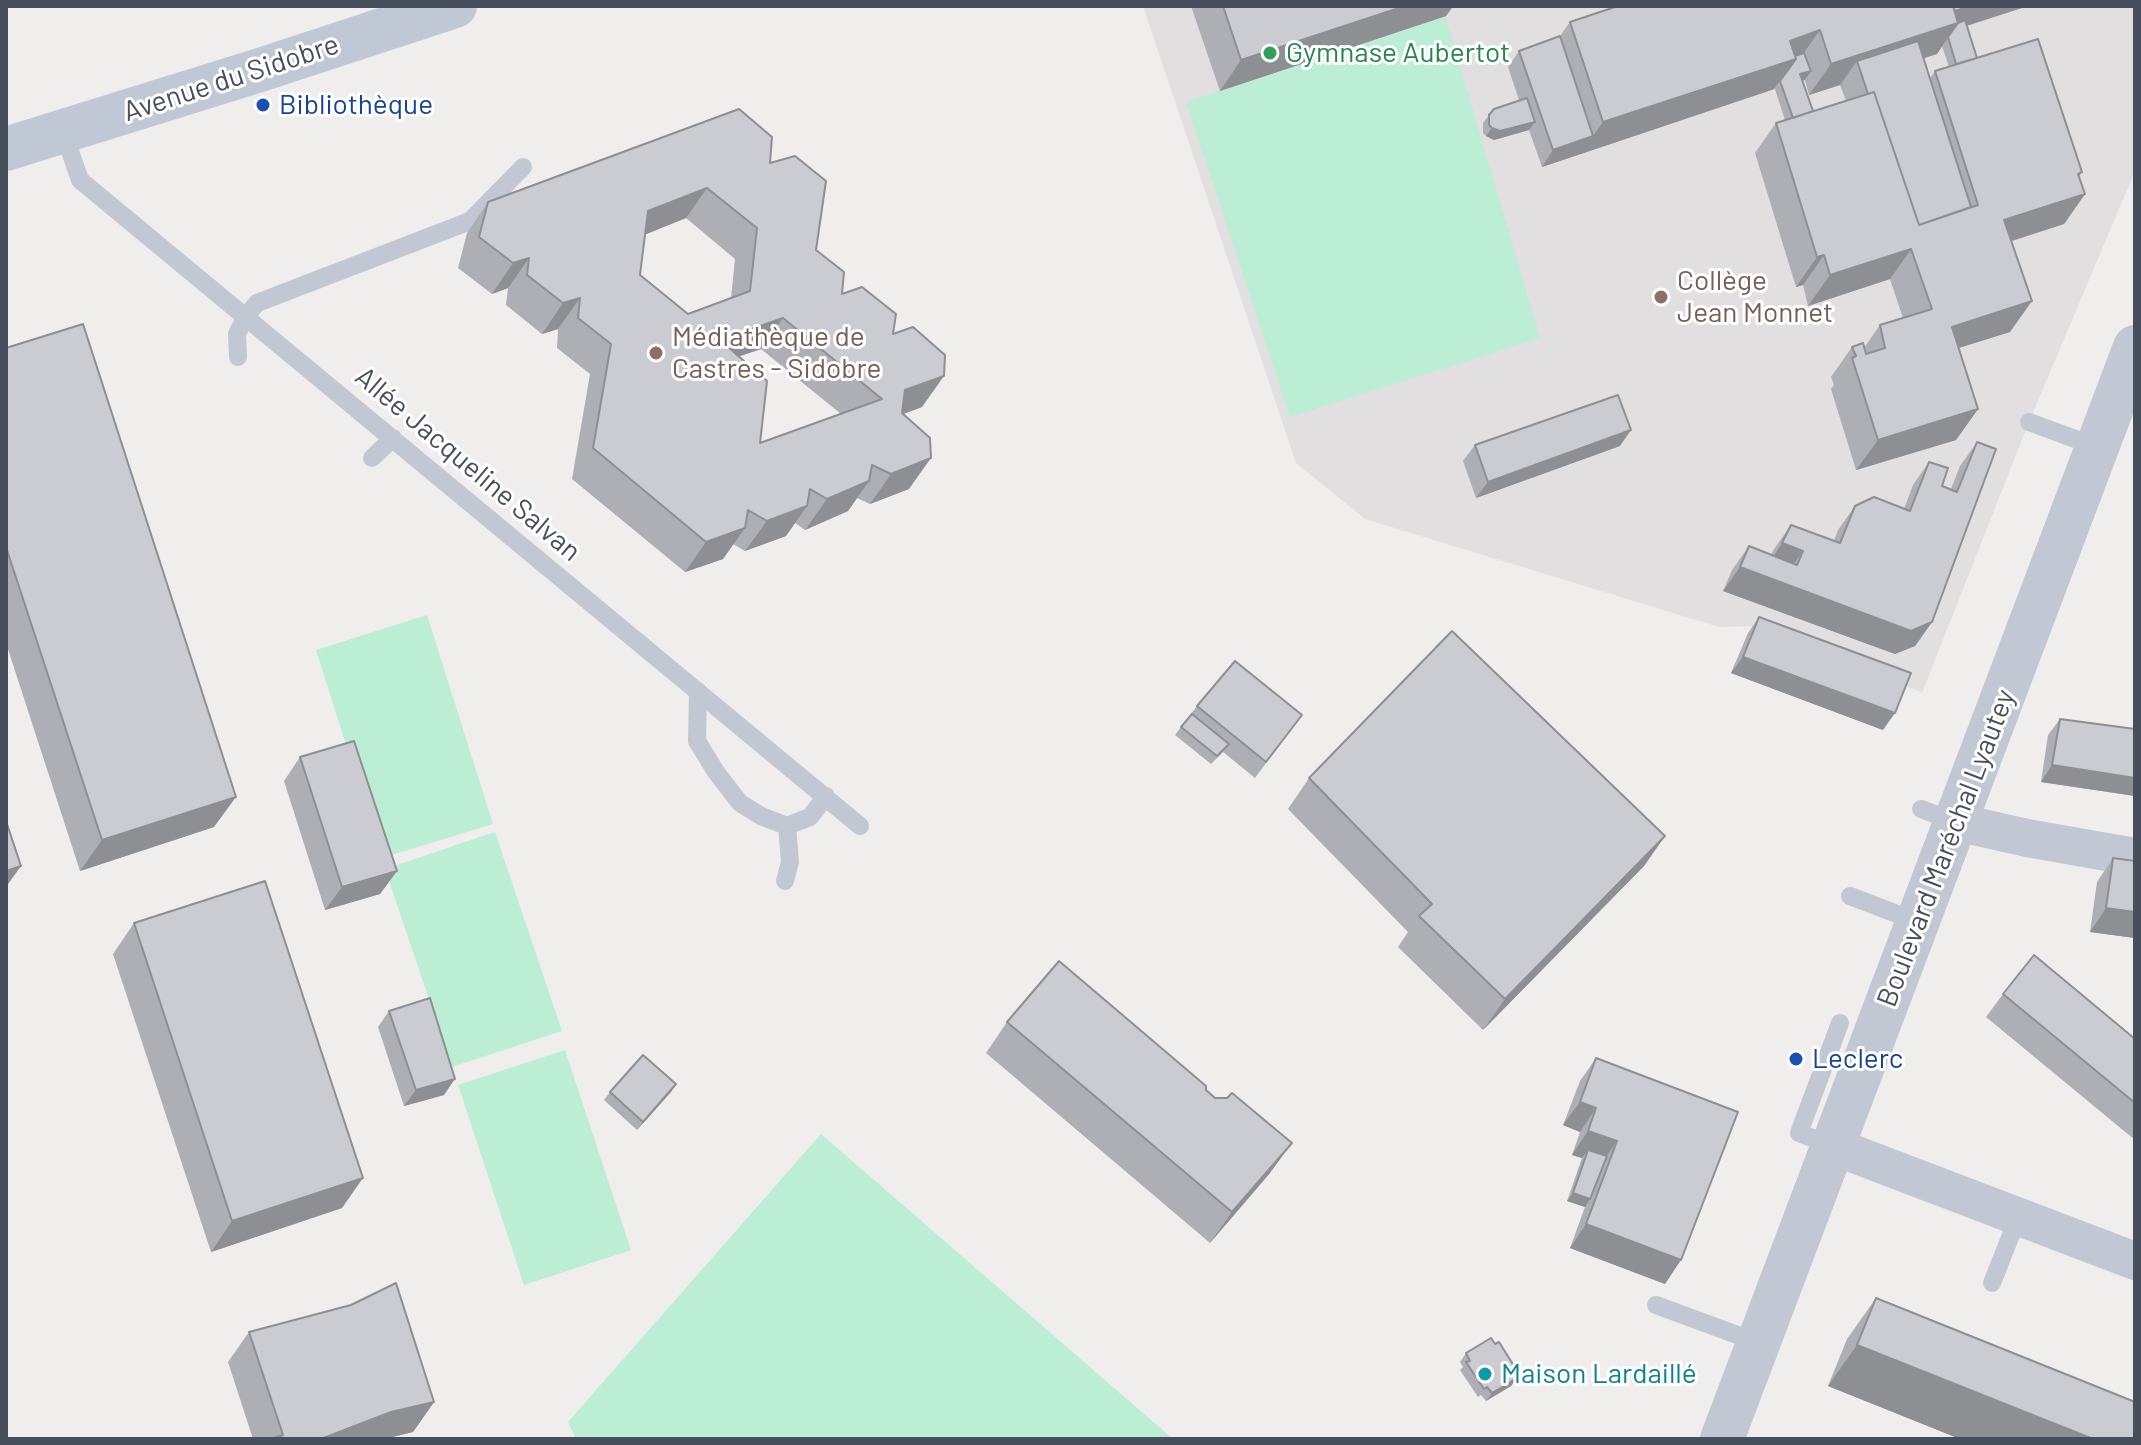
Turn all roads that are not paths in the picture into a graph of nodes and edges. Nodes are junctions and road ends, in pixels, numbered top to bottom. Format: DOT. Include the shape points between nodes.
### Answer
graph roads {
  1 [pos="455,6"];
  2 [pos="63,131"];
  3 [pos="6,149"];
  4 [pos="523,167"];
  5 [pos="246,316"];
  6 [pos="2135,347"];
  7 [pos="238,357"];
  8 [pos="2029,422"];
  9 [pos="393,438"];
  10 [pos="2097,447"];
  11 [pos="372,458"];
  12 [pos="698,691"];
  13 [pos="826,796"];
  14 [pos="1938,815"];
  15 [pos="787,826"];
  16 [pos="860,826"];
  17 [pos="2135,857"];
  18 [pos="785,881"];
  19 [pos="1850,896"];
  20 [pos="1918,922"];
  21 [pos="1840,1023"];
  22 [pos="1816,1139"];
  23 [pos="2018,1217"];
  24 [pos="2135,1261"];
  25 [pos="1992,1283"];
  26 [pos="1656,1305"];
  27 [pos="1759,1343"];
  28 [pos="1722,1439"];
  1 -- 2 [label="main road, Avenue du Sidobre"];
  2 -- 3 [label="main road, Avenue du Sidobre"];
  2 -- 5 [label="lane, Allée Jacqueline Salvan" via="80,180"];
  4 -- 5 [label="lane" via="470,221 257,303"];
  5 -- 7 [label="lane" via="237,334"];
  5 -- 9 [label="lane, Allée Jacqueline Salvan"];
  6 -- 10 [label="street, Boulevard Maréchal Lyautey"];
  8 -- 10 [label="lane"];
  9 -- 11 [label="lane"];
  9 -- 12 [label="lane, Allée Jacqueline Salvan"];
  10 -- 14 [label="street, Boulevard Maréchal Lyautey"];
  12 -- 13 [label="lane, Allée Jacqueline Salvan"];
  12 -- 15 [label="lane" via="697,741 716,772 740,803"];
  13 -- 15 [label="lane" via="810,817"];
  13 -- 16 [label="lane, Allée Jacqueline Salvan"];
  14 -- 17 [label="street"];
  14 -- 20 [label="street, Boulevard Maréchal Lyautey"];
  15 -- 18 [label="lane" via="790,862"];
  19 -- 20 [label="lane"];
  20 -- 22 [label="street, Boulevard Maréchal Lyautey"];
  21 -- 22 [label="lane"];
  22 -- 23 [label="street"];
  22 -- 27 [label="street, Boulevard Maréchal Lyautey"];
  23 -- 24 [label="street"];
  23 -- 25 [label="lane"];
  26 -- 27 [label="lane"];
  27 -- 28 [label="street, Boulevard Maréchal Lyautey"];
}
